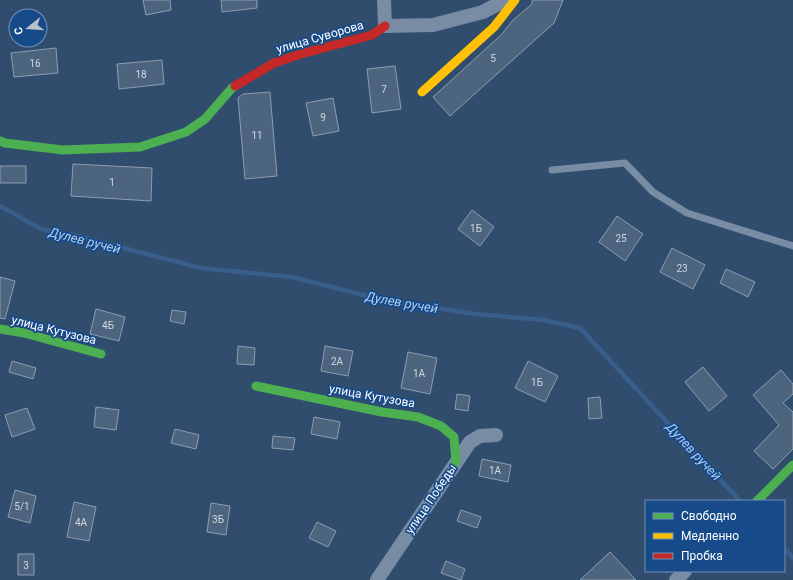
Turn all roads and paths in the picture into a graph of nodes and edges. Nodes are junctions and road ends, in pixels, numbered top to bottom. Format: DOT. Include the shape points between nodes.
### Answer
graph roads {
  1 [pos="384,0"];
  2 [pos="505,0"];
  3 [pos="515,0"];
  4 [pos="385,26"];
  5 [pos="422,92"];
  6 [pos="0,141"];
  7 [pos="552,170"];
  8 [pos="793,246"];
  9 [pos="0,329"];
  10 [pos="101,354"];
  11 [pos="256,386"];
  12 [pos="496,435"];
  13 [pos="456,462"];
  14 [pos="793,465"];
  15 [pos="758,500"];
  16 [pos="684,572"];
  17 [pos="377,580"];
  18 [pos="676,580"];
  1 -- 4 [label="street"];
  2 -- 4 [label="street" via="483,12 432,25"];
  3 -- 5 [label="street" via="494,27"];
  4 -- 6 [label="street, улица Суворова" via="372,35 274,63 232,88 204,118 186,132 140,148 63,150"];
  7 -- 8 [label="lane" via="625,163 653,192 687,213"];
  9 -- 10 [label="street, улица Кутузова"];
  11 -- 13 [label="street, улица Кутузова" via="418,417 441,426 454,437"];
  12 -- 13 [label="street, улица Победы" via="480,436 470,442"];
  13 -- 17 [label="street, улица Победы"];
  14 -- 15 [label="street"];
  16 -- 18 [label="street"];
}
